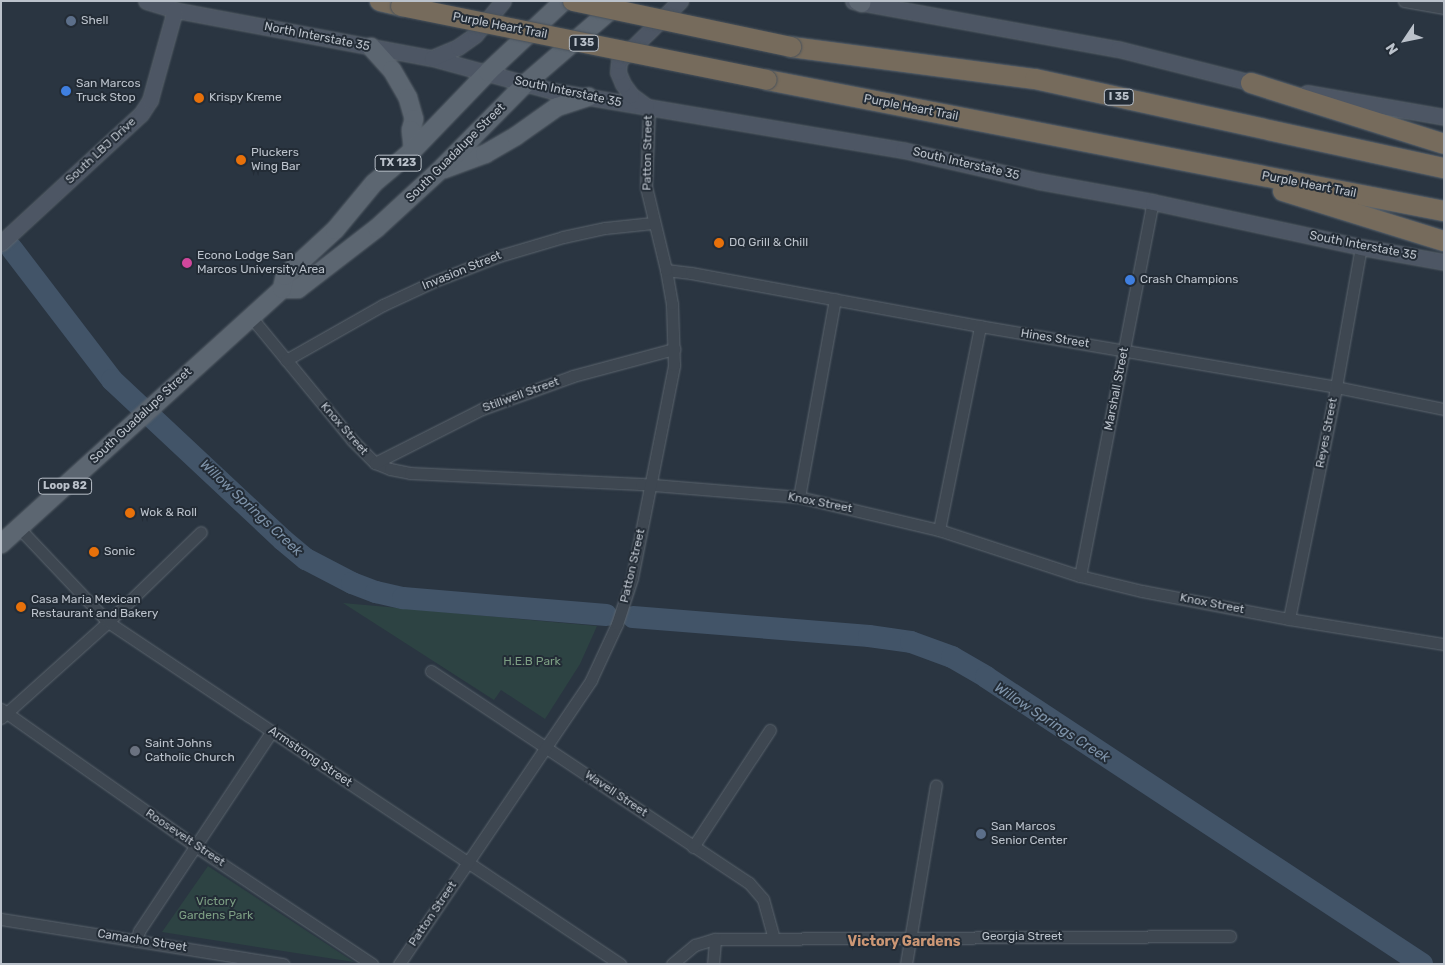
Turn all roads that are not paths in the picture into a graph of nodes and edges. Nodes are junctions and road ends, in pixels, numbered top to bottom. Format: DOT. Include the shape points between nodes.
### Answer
graph roads {
  1 [pos="146,1"];
  2 [pos="380,1"];
  3 [pos="503,1"];
  4 [pos="564,1"];
  5 [pos="573,1"];
  6 [pos="621,1"];
  7 [pos="680,1"];
  8 [pos="1404,1"];
  9 [pos="858,2"];
  10 [pos="1444,8"];
  11 [pos="174,10"];
  12 [pos="371,47"];
  13 [pos="432,58"];
  14 [pos="488,72"];
  15 [pos="1251,83"];
  16 [pos="525,84"];
  17 [pos="588,97"];
  18 [pos="649,108"];
  19 [pos="1444,116"];
  20 [pos="1444,144"];
  21 [pos="413,150"];
  22 [pos="1198,164"];
  23 [pos="1444,168"];
  24 [pos="439,171"];
  25 [pos="1153,202"];
  26 [pos="1444,211"];
  27 [pos="653,223"];
  28 [pos="1444,241"];
  29 [pos="1,243"];
  30 [pos="1362,247"];
  31 [pos="1444,262"];
  32 [pos="666,270"];
  33 [pos="282,289"];
  34 [pos="835,299"];
  35 [pos="251,317"];
  36 [pos="980,326"];
  37 [pos="674,349"];
  38 [pos="1124,350"];
  39 [pos="286,360"];
  40 [pos="1336,387"];
  41 [pos="1444,409"];
  42 [pos="375,463"];
  43 [pos="650,484"];
  44 [pos="799,497"];
  45 [pos="19,528"];
  46 [pos="939,530"];
  47 [pos="201,532"];
  48 [pos="1,544"];
  49 [pos="1080,576"];
  50 [pos="1289,619"];
  51 [pos="108,622"];
  52 [pos="1444,644"];
  53 [pos="431,671"];
  54 [pos="3,714"];
  55 [pos="770,730"];
  56 [pos="272,731"];
  57 [pos="546,746"];
  58 [pos="936,785"];
  59 [pos="195,846"];
  60 [pos="693,847"];
  61 [pos="468,862"];
  62 [pos="1,919"];
  63 [pos="1230,936"];
  64 [pos="910,938"];
  65 [pos="715,939"];
  66 [pos="774,939"];
  67 [pos="136,940"];
  68 [pos="283,964"];
  69 [pos="372,964"];
  70 [pos="399,964"];
  71 [pos="620,964"];
  72 [pos="672,964"];
  73 [pos="713,964"];
  74 [pos="906,964"];
  1 -- 11 [label="main road, North Interstate 35"];
  2 -- 22 [label="highway, Purple Heart Trail / I 35, bridge"];
  3 -- 13 [label="main road" via="475,36"];
  4 -- 14 [label="main road, South Guadalupe Street / TX 123"];
  5 -- 23 [label="highway, I 35, bridge" via="791,47 1035,79"];
  6 -- 16 [label="main road, South Guadalupe Street"];
  7 -- 18 [label="main road" via="619,61 618,72 623,84 631,95"];
  8 -- 10 [label="street"];
  9 -- 15 [label="main road" via="1118,49"];
  11 -- 12 [label="main road, North Interstate 35"];
  11 -- 29 [label="main road, South LBJ Drive" via="150,100 140,114"];
  12 -- 13 [label="main road, North Interstate 35"];
  12 -- 21 [label="main road" via="392,70 408,98 414,119 411,130"];
  13 -- 14 [label="main road, North Interstate 35"];
  14 -- 16 [label="main road, South Interstate 35"];
  14 -- 21 [label="main road, South Guadalupe Street / TX 123"];
  15 -- 19 [label="main road"];
  15 -- 20 [label="highway"];
  16 -- 17 [label="main road, South Interstate 35"];
  16 -- 24 [label="main road, South Guadalupe Street / Loop 82"];
  17 -- 18 [label="main road, South Interstate 35"];
  17 -- 24 [label="main road" via="557,107 485,154"];
  18 -- 25 [label="main road, South Interstate 35" via="886,147 1038,181"];
  18 -- 27 [label="street, Patton Street" via="646,187"];
  21 -- 33 [label="main road, South Guadalupe Street / TX 123" via="374,183 335,230 285,276"];
  22 -- 26 [label="highway, Purple Heart Trail / I 35"];
  22 -- 28 [label="highway"];
  24 -- 33 [label="main road, South Guadalupe Street / Loop 82" via="377,228 318,275 298,289"];
  25 -- 30 [label="main road, South Interstate 35"];
  25 -- 38 [label="street, Marshall Street"];
  27 -- 32 [label="street, Patton Street"];
  27 -- 39 [label="street, Invasion Street" via="563,237 499,256 383,304"];
  30 -- 31 [label="main road, South Interstate 35"];
  30 -- 40 [label="street, Reyes Street"];
  32 -- 34 [label="street, Hines Street"];
  32 -- 37 [label="street, Patton Street"];
  33 -- 35 [label="main road, South Guadalupe Street / Loop 82"];
  34 -- 36 [label="street, Hines Street"];
  34 -- 44 [label="street"];
  35 -- 39 [label="street, Knox Street"];
  35 -- 45 [label="main road, South Guadalupe Street / Loop 82"];
  36 -- 38 [label="street, Hines Street"];
  36 -- 46 [label="street"];
  37 -- 42 [label="street, Stillwell Street" via="573,376 482,409"];
  37 -- 43 [label="street, Patton Street" via="674,365"];
  38 -- 40 [label="street, Hines Street"];
  38 -- 49 [label="street, Marshall Street"];
  39 -- 42 [label="street, Knox Street"];
  40 -- 41 [label="street, Hines Street"];
  40 -- 50 [label="street, Reyes Street"];
  42 -- 43 [label="street, Knox Street" via="410,473"];
  43 -- 44 [label="street, Knox Street"];
  43 -- 57 [label="street, Patton Street" via="632,578 617,624 591,680"];
  44 -- 46 [label="street, Knox Street"];
  45 -- 48 [label="main road, South Guadalupe Street / Loop 82"];
  45 -- 51 [label="street, Armstrong Street"];
  46 -- 49 [label="street, Knox Street"];
  47 -- 51 [label="street"];
  49 -- 50 [label="street, Knox Street"];
  50 -- 52 [label="street, Knox Street"];
  51 -- 54 [label="street"];
  51 -- 56 [label="street, Armstrong Street"];
  53 -- 57 [label="street, Wavell Street"];
  54 -- 59 [label="street, Roosevelt Street"];
  55 -- 60 [label="street"];
  56 -- 59 [label="street"];
  56 -- 61 [label="street, Armstrong Street"];
  57 -- 60 [label="street, Wavell Street"];
  57 -- 61 [label="street, Patton Street"];
  58 -- 64 [label="street"];
  59 -- 67 [label="street" via="138,931"];
  59 -- 69 [label="street, Roosevelt Street"];
  60 -- 66 [label="street, Wavell Street" via="757,890"];
  61 -- 70 [label="street, Patton Street"];
  61 -- 71 [label="street, Armstrong Street"];
  62 -- 67 [label="street, Camacho Street"];
  63 -- 64 [label="street, Georgia Street"];
  64 -- 66 [label="street, Georgia Street"];
  64 -- 74 [label="street"];
  65 -- 66 [label="street, Georgia Street"];
  65 -- 72 [label="street, Georgia Street" via="695,945"];
  65 -- 73 [label="street"];
  67 -- 68 [label="street, Camacho Street"];
}
